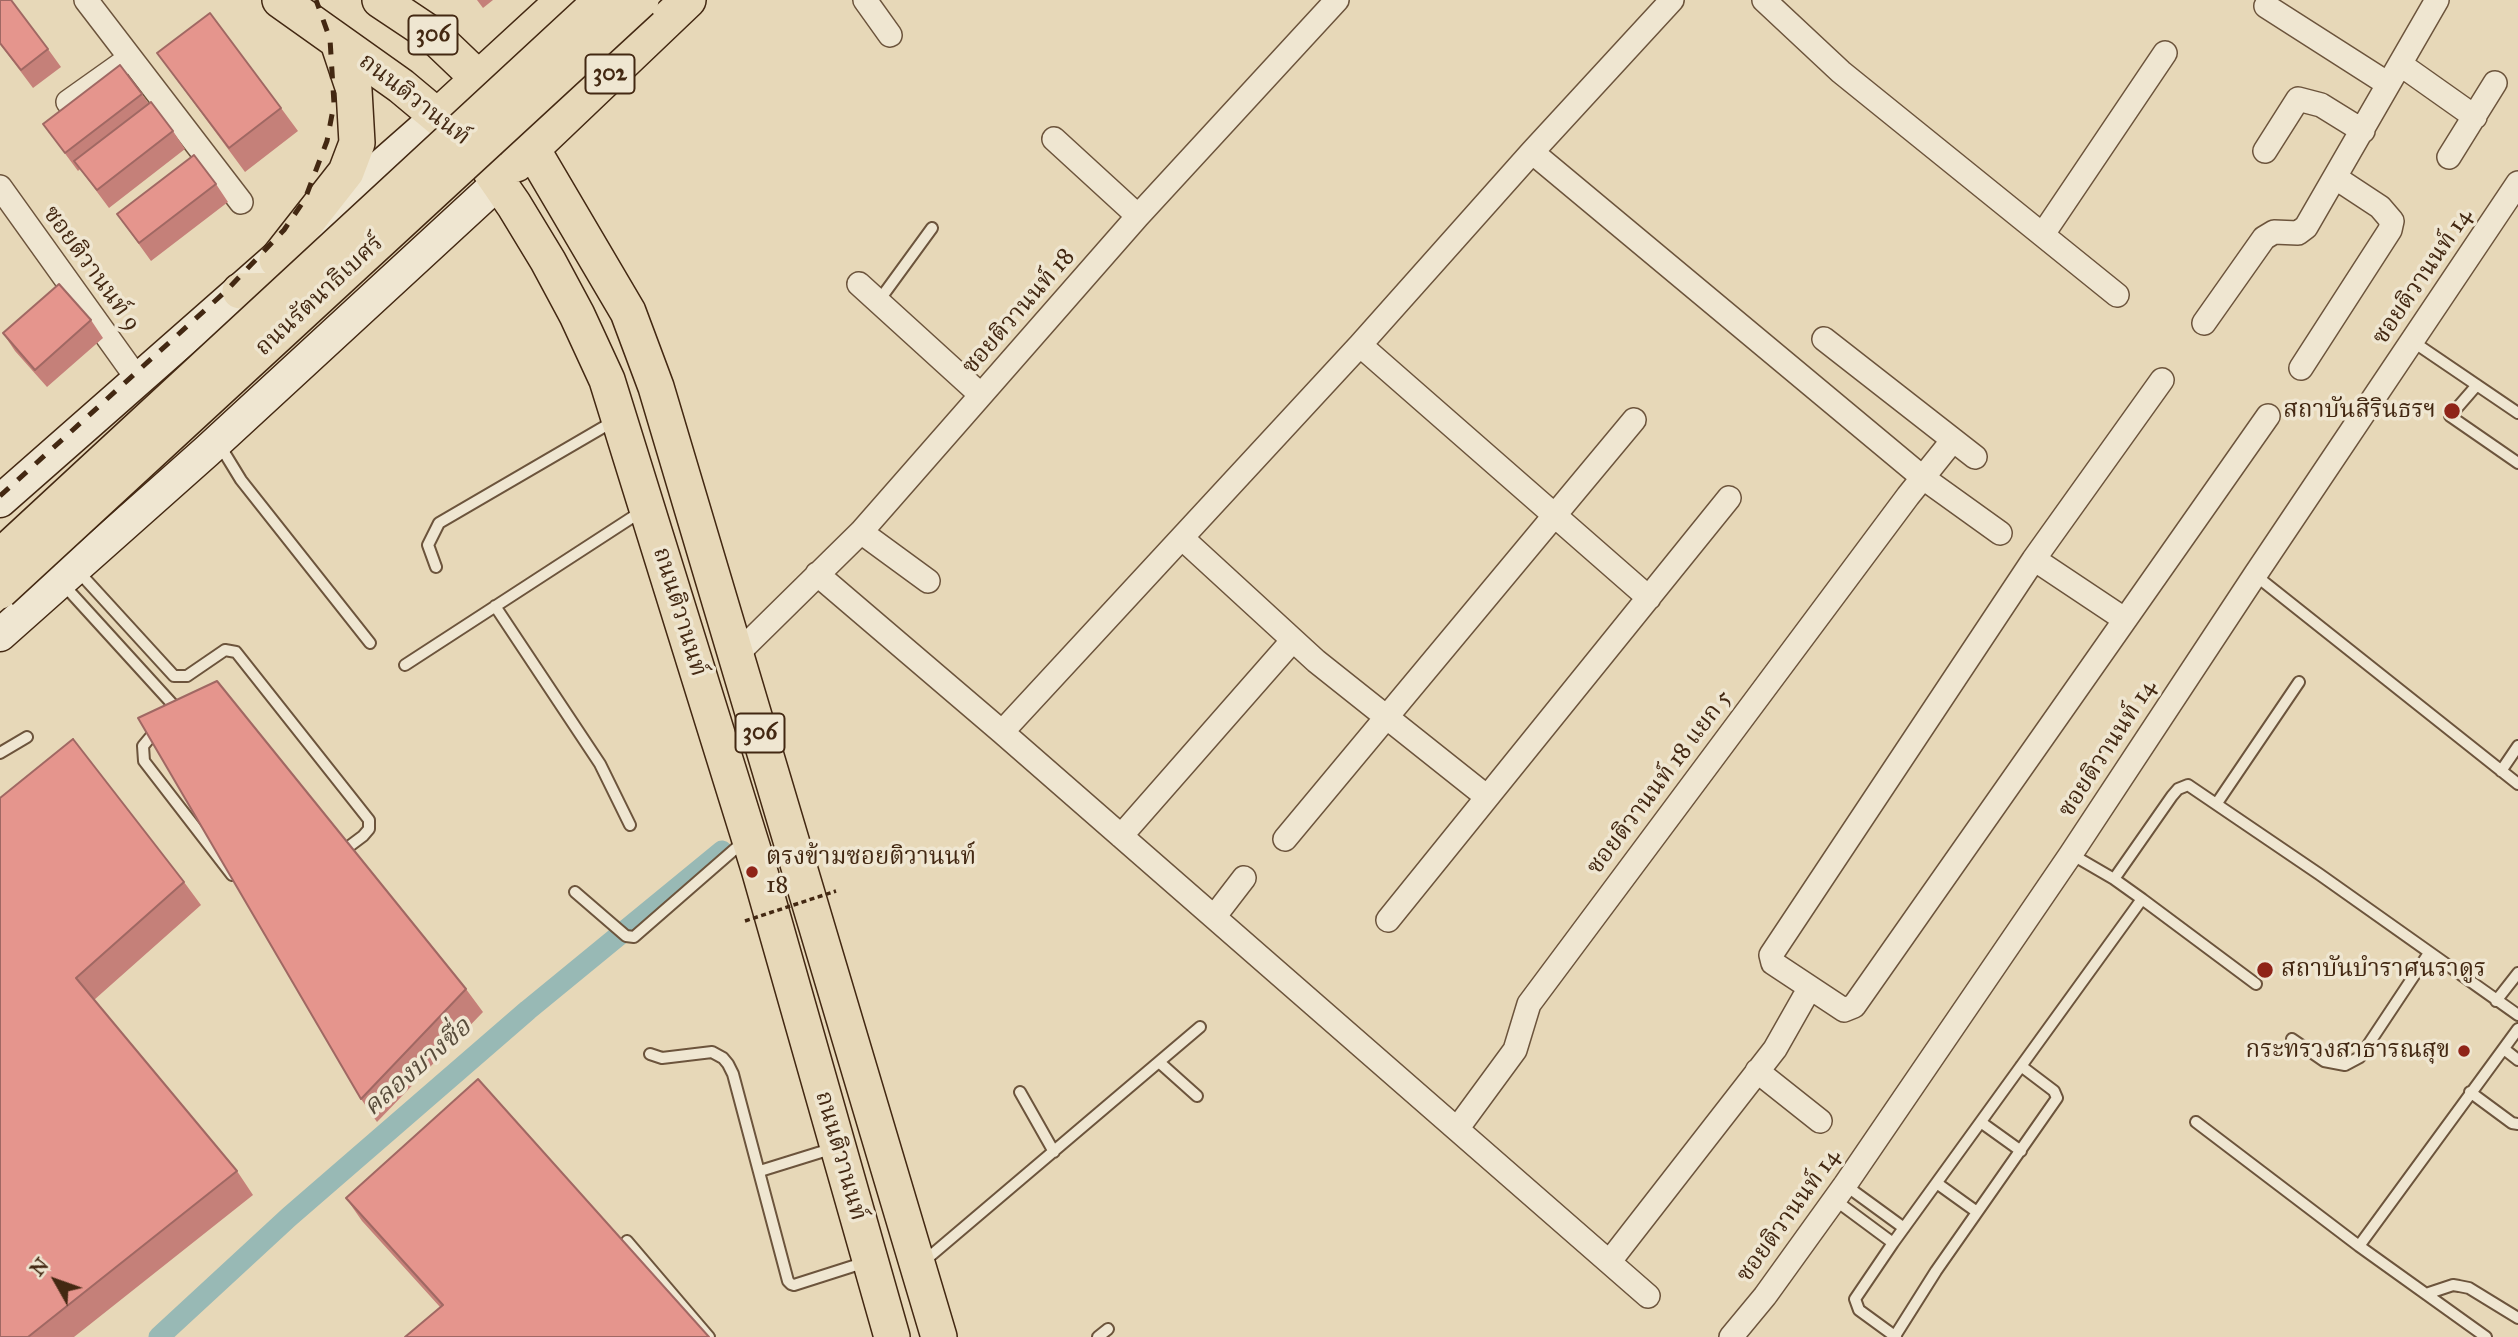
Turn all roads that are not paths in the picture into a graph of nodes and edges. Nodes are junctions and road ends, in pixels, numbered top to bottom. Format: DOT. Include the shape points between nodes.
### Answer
graph roads {
  1 [pos="86,0"];
  2 [pos="280,0"];
  3 [pos="380,0"];
  4 [pos="564,0"];
  5 [pos="602,0"];
  6 [pos="642,0"];
  7 [pos="688,0"];
  8 [pos="865,0"];
  9 [pos="1337,0"];
  10 [pos="1672,0"];
  11 [pos="1764,0"];
  12 [pos="2430,2"];
  13 [pos="2266,6"];
  14 [pos="890,35"];
  15 [pos="338,42"];
  16 [pos="2165,53"];
  17 [pos="130,58"];
  18 [pos="2394,74"];
  19 [pos="2495,83"];
  20 [pos="490,92"];
  21 [pos="68,102"];
  22 [pos="2475,117"];
  23 [pos="455,129"];
  24 [pos="2363,131"];
  25 [pos="1054,139"];
  26 [pos="527,142"];
  27 [pos="1532,152"];
  28 [pos="2265,152"];
  29 [pos="204,154"];
  30 [pos="2449,157"];
  31 [pos="183,170"];
  32 [pos="2336,178"];
  33 [pos="499,182"];
  34 [pos="2518,183"];
  35 [pos="0,187"];
  36 [pos="241,202"];
  37 [pos="1138,216"];
  38 [pos="932,228"];
  39 [pos="2043,234"];
  40 [pos="277,260"];
  41 [pos="859,284"];
  42 [pos="240,291"];
  43 [pos="2117,295"];
  44 [pos="878,302"];
  45 [pos="2204,323"];
  46 [pos="1824,339"];
  47 [pos="2412,341"];
  48 [pos="1360,345"];
  49 [pos="2301,368"];
  50 [pos="141,379"];
  51 [pos="2162,380"];
  52 [pos="2477,385"];
  53 [pos="981,395"];
  54 [pos="2518,413"];
  55 [pos="2268,416"];
  56 [pos="620,418"];
  57 [pos="1634,421"];
  58 [pos="1953,440"];
  59 [pos="212,447"];
  60 [pos="1975,457"];
  61 [pos="2518,463"];
  62 [pos="1922,477"];
  63 [pos="4,488"];
  64 [pos="1729,498"];
  65 [pos="648,507"];
  66 [pos="1555,516"];
  67 [pos="861,532"];
  68 [pos="2000,533"];
  69 [pos="1182,538"];
  70 [pos="0,557"];
  71 [pos="2034,559"];
  72 [pos="436,567"];
  73 [pos="67,574"];
  74 [pos="817,574"];
  75 [pos="2255,575"];
  76 [pos="928,581"];
  77 [pos="0,591"];
  78 [pos="1649,598"];
  79 [pos="495,606"];
  80 [pos="2124,619"];
  81 [pos="0,635"];
  82 [pos="1293,640"];
  83 [pos="370,643"];
  84 [pos="737,654"];
  85 [pos="405,665"];
  86 [pos="2299,682"];
  87 [pos="1387,717"];
  88 [pos="1002,732"];
  89 [pos="27,737"];
  90 [pos="2518,746"];
  91 [pos="0,753"];
  92 [pos="2501,771"];
  93 [pos="2518,784"];
  94 [pos="1488,797"];
  95 [pos="2217,803"];
  96 [pos="630,825"];
  97 [pos="1121,836"];
  98 [pos="748,838"];
  99 [pos="1285,839"];
  100 [pos="2071,853"];
  101 [pos="328,861"];
  102 [pos="1244,878"];
  103 [pos="2114,879"];
  104 [pos="241,887"];
  105 [pos="575,892"];
  106 [pos="2143,899"];
  107 [pos="1214,917"];
  108 [pos="1388,920"];
  109 [pos="2429,953"];
  110 [pos="2518,973"];
  111 [pos="2256,984"];
  112 [pos="1809,989"];
  113 [pos="2496,1001"];
  114 [pos="2518,1015"];
  115 [pos="1200,1027"];
  116 [pos="2518,1029"];
  117 [pos="2292,1039"];
  118 [pos="2504,1049"];
  119 [pos="650,1054"];
  120 [pos="2518,1060"];
  121 [pos="1159,1062"];
  122 [pos="2021,1066"];
  123 [pos="1757,1071"];
  124 [pos="1020,1092"];
  125 [pos="2470,1092"];
  126 [pos="1198,1096"];
  127 [pos="1820,1121"];
  128 [pos="2196,1122"];
  129 [pos="1982,1123"];
  130 [pos="2518,1124"];
  131 [pos="1457,1129"];
  132 [pos="838,1146"];
  133 [pos="2021,1151"];
  134 [pos="1054,1152"];
  135 [pos="760,1171"];
  136 [pos="1938,1184"];
  137 [pos="1840,1192"];
  138 [pos="1977,1212"];
  139 [pos="1904,1228"];
  140 [pos="627,1241"];
  141 [pos="1894,1243"];
  142 [pos="2359,1245"];
  143 [pos="870,1261"];
  144 [pos="1611,1261"];
  145 [pos="918,1267"];
  146 [pos="2426,1294"];
  147 [pos="1648,1296"];
  148 [pos="2518,1318"];
  149 [pos="1108,1329"];
  150 [pos="1896,1336"];
  151 [pos="709,1337"];
  152 [pos="892,1337"];
  153 [pos="939,1337"];
  154 [pos="1098,1337"];
  155 [pos="1731,1337"];
  156 [pos="2486,1337"];
  1 -- 17 [label="street"];
  2 -- 15 [label="main road, ถนนติวานนท์ / 306"];
  3 -- 20 [label="main road, ถนนติวานนท์ / 306" via="434,36"];
  4 -- 20 [label="main road"];
  5 -- 70 [label="main road, ถนนรัตนาธิเบศร์, bridge"];
  6 -- 20 [label="main road" via="631,4 523,92"];
  6 -- 77 [label="main road, ถนนรัตนาธิเบศร์, bridge"];
  7 -- 26 [label="main road, 302"];
  8 -- 14 [label="street"];
  9 -- 37 [label="street, ซอยติวานนท์ 18"];
  10 -- 27 [label="street"];
  11 -- 39 [label="street" via="1841,72"];
  12 -- 18 [label="street"];
  13 -- 18 [label="street"];
  15 -- 23 [label="main road, ถนนติวานนท์ / 306"];
  15 -- 40 [label="main road" via="354,90 357,143 346,172"];
  16 -- 39 [label="street"];
  17 -- 21 [label="street"];
  17 -- 29 [label="street"];
  18 -- 22 [label="street"];
  18 -- 24 [label="street"];
  19 -- 22 [label="street"];
  20 -- 23 [label="main road"];
  20 -- 26 [label="main road, ถนนติวานนท์ / 306"];
  22 -- 30 [label="street"];
  23 -- 26 [label="main road"];
  23 -- 33 [label="main road, ถนนติวานนท์ / 306"];
  23 -- 40 [label="main road"];
  23 -- 42 [label="main road" via="450,158 321,276 278,290"];
  24 -- 28 [label="street" via="2321,105 2298,99"];
  24 -- 32 [label="street"];
  25 -- 37 [label="street"];
  26 -- 33 [label="main road, ถนนรัตนาธิเบศร์ / 302"];
  26 -- 84 [label="main road, ถนนติวานนท์ / 306" via="628,312 656,387"];
  27 -- 48 [label="street"];
  27 -- 62 [label="street"];
  29 -- 31 [label="street"];
  29 -- 36 [label="street"];
  32 -- 45 [label="street" via="2306,227 2298,233 2274,232 2264,238"];
  32 -- 49 [label="street" via="2380,207 2392,221"];
  33 -- 56 [label="main road, ถนนติวานนท์ / 306" via="577,315"];
  33 -- 59 [label="main road, ถนนรัตนาธิเบศร์ / 302"];
  34 -- 47 [label="street, ซอยติวานนท์ 14"];
  35 -- 50 [label="street, ซอยติวานนท์ 9"];
  37 -- 53 [label="street, ซอยติวานนท์ 18"];
  38 -- 44 [label="lane"];
  39 -- 43 [label="street"];
  40 -- 42 [label="main road"];
  41 -- 44 [label="street"];
  42 -- 50 [label="main road"];
  44 -- 53 [label="street"];
  46 -- 58 [label="street"];
  47 -- 52 [label="lane"];
  47 -- 75 [label="street, ซอยติวานนท์ 14"];
  48 -- 66 [label="street"];
  48 -- 69 [label="street"];
  50 -- 59 [label="main road" via="178,364 210,376 225,408"];
  50 -- 63 [label="main road"];
  51 -- 71 [label="street"];
  52 -- 54 [label="lane"];
  52 -- 61 [label="lane" via="2450,416"];
  53 -- 67 [label="street, ซอยติวานนท์ 18"];
  55 -- 80 [label="street"];
  56 -- 65 [label="main road, ถนนติวานนท์ / 306"];
  56 -- 72 [label="lane" via="439,523 428,545"];
  57 -- 66 [label="street"];
  58 -- 60 [label="street"];
  58 -- 62 [label="street, ซอยติวานนท์ 18 แยก 5"];
  59 -- 73 [label="main road, ถนนรัตนาธิเบศร์ / 302"];
  59 -- 83 [label="lane"];
  62 -- 68 [label="street"];
  62 -- 131 [label="street, ซอยติวานนท์ 18 แยก 5" via="1529,1004 1516,1050"];
  64 -- 78 [label="street"];
  65 -- 79 [label="lane"];
  65 -- 98 [label="main road, ถนนติวานนท์ / 306"];
  66 -- 78 [label="street"];
  66 -- 87 [label="street"];
  67 -- 74 [label="street, ซอยติวานนท์ 18"];
  67 -- 76 [label="street"];
  69 -- 82 [label="street"];
  69 -- 88 [label="street"];
  71 -- 80 [label="street"];
  71 -- 112 [label="street" via="1771,955 1773,963"];
  73 -- 81 [label="main road, ถนนรัตนาธิเบศร์ / 302"];
  73 -- 101 [label="lane" via="174,676 187,677 225,650 237,653 369,820 363,836"];
  73 -- 104 [label="lane" via="175,707 173,715 146,740 143,758"];
  74 -- 84 [label="street, ซอยติวานนท์ 18"];
  74 -- 88 [label="street"];
  75 -- 92 [label="lane"];
  75 -- 100 [label="street, ซอยติวานนท์ 14"];
  78 -- 94 [label="street"];
  79 -- 85 [label="lane"];
  79 -- 96 [label="lane" via="600,764"];
  80 -- 112 [label="street" via="1854,1006 1844,1010"];
  82 -- 87 [label="street"];
  82 -- 97 [label="street"];
  84 -- 145 [label="main road, ถนนติวานนท์ / 306"];
  86 -- 95 [label="lane"];
  87 -- 94 [label="street"];
  87 -- 99 [label="street"];
  88 -- 97 [label="street"];
  89 -- 91 [label="lane"];
  90 -- 92 [label="lane"];
  92 -- 93 [label="lane"];
  94 -- 108 [label="street"];
  95 -- 103 [label="lane" via="2188,785 2178,789"];
  95 -- 109 [label="lane"];
  97 -- 107 [label="street"];
  98 -- 105 [label="lane" via="636,936 626,936"];
  98 -- 132 [label="main road, ถนนติวานนท์ / 306"];
  100 -- 103 [label="lane"];
  100 -- 137 [label="street, ซอยติวานนท์ 14"];
  102 -- 107 [label="street"];
  103 -- 106 [label="lane"];
  106 -- 111 [label="lane"];
  106 -- 122 [label="lane"];
  107 -- 131 [label="street"];
  109 -- 113 [label="lane"];
  109 -- 117 [label="lane" via="2360,1057 2345,1065 2324,1061"];
  110 -- 113 [label="lane"];
  112 -- 123 [label="street"];
  113 -- 114 [label="lane"];
  115 -- 121 [label="lane"];
  116 -- 118 [label="lane"];
  118 -- 120 [label="lane"];
  118 -- 125 [label="lane"];
  119 -- 135 [label="lane" via="662,1058 712,1052 723,1058 733,1074"];
  121 -- 126 [label="lane"];
  121 -- 134 [label="lane"];
  122 -- 129 [label="lane"];
  122 -- 133 [label="lane" via="2057,1096"];
  123 -- 127 [label="street"];
  123 -- 144 [label="street"];
  124 -- 134 [label="lane"];
  125 -- 130 [label="lane"];
  125 -- 142 [label="lane"];
  128 -- 142 [label="lane"];
  129 -- 133 [label="lane"];
  129 -- 136 [label="lane"];
  131 -- 144 [label="street"];
  132 -- 135 [label="lane"];
  132 -- 143 [label="main road, ถนนติวานนท์ / 306"];
  133 -- 138 [label="lane"];
  134 -- 145 [label="lane"];
  135 -- 143 [label="lane" via="791,1284"];
  136 -- 138 [label="lane"];
  136 -- 139 [label="lane"];
  137 -- 139 [label="lane"];
  137 -- 141 [label="lane"];
  137 -- 155 [label="street, ซอยติวานนท์ 14"];
  138 -- 150 [label="lane"];
  139 -- 141 [label="lane"];
  140 -- 151 [label="lane"];
  141 -- 150 [label="lane" via="1855,1299 1859,1310"];
  142 -- 146 [label="lane"];
  143 -- 152 [label="main road, ถนนติวานนท์ / 306"];
  144 -- 147 [label="street"];
  145 -- 153 [label="main road, ถนนติวานนท์ / 306"];
  146 -- 148 [label="lane" via="2453,1284 2469,1288"];
  146 -- 156 [label="lane"];
  149 -- 154 [label="lane"];
}
